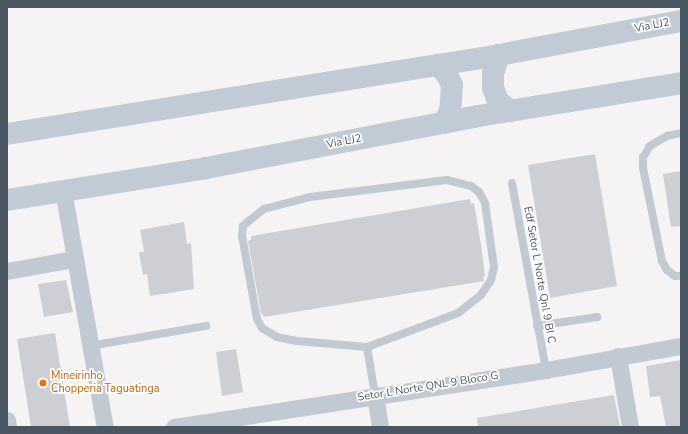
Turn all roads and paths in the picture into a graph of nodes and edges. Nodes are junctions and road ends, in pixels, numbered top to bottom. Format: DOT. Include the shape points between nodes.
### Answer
graph roads {
  1 [pos="681,21"];
  2 [pos="499,55"];
  3 [pos="438,65"];
  4 [pos="681,83"];
  5 [pos="510,111"];
  6 [pos="444,123"];
  7 [pos="681,132"];
  8 [pos="7,134"];
  9 [pos="512,183"];
  10 [pos="63,190"];
  11 [pos="7,200"];
  12 [pos="74,259"];
  13 [pos="7,271"];
  14 [pos="681,276"];
  15 [pos="598,317"];
  16 [pos="206,326"];
  17 [pos="537,326"];
  18 [pos="90,346"];
  19 [pos="681,346"];
  20 [pos="367,347"];
  21 [pos="618,356"];
  22 [pos="546,370"];
  23 [pos="375,395"];
  24 [pos="7,420"];
  25 [pos="8,427"];
  26 [pos="105,427"];
  27 [pos="174,427"];
  28 [pos="380,427"];
  29 [pos="630,427"];
  1 -- 2 [label="main road, Via LJ2"];
  2 -- 3 [label="main road, Via LJ2"];
  2 -- 5 [label="main road" via="493,73 493,88 498,101"];
  3 -- 6 [label="main road" via="448,75 452,85 450,111"];
  3 -- 8 [label="main road, Via LJ2"];
  4 -- 5 [label="main road, Via LJ2"];
  5 -- 6 [label="main road, Via LJ2"];
  6 -- 10 [label="main road, Via LJ2" via="206,168"];
  7 -- 14 [label="lane" via="667,136 650,146 643,157 662,260 667,270 675,276"];
  9 -- 17 [label="lane, Edf Setor L Norte Qnl 9 BI C"];
  10 -- 11 [label="main road, Via LJ2"];
  10 -- 12 [label="street"];
  12 -- 13 [label="street"];
  12 -- 18 [label="street"];
  15 -- 17 [label="lane"];
  16 -- 18 [label="lane"];
  17 -- 22 [label="lane, Edf Setor L Norte Qnl 9 BI C"];
  18 -- 26 [label="street"];
  19 -- 21 [label="street, Setor L Norte QNL 9 Bloco G"];
  20 -- 20 [label="lane" via="458,313 481,295 491,280 494,268 485,203 479,192 471,186 447,180 310,197 264,209 244,226 242,236 245,260 257,319 262,328 277,337 297,341"];
  20 -- 23 [label="lane"];
  21 -- 22 [label="street, Setor L Norte QNL 9 Bloco G"];
  21 -- 29 [label="street"];
  22 -- 23 [label="street, Setor L Norte QNL 9 Bloco G"];
  23 -- 27 [label="street, Setor L Norte QNL 9 Bloco G"];
  23 -- 28 [label="street"];
  24 -- 25 [label="street"];
}
